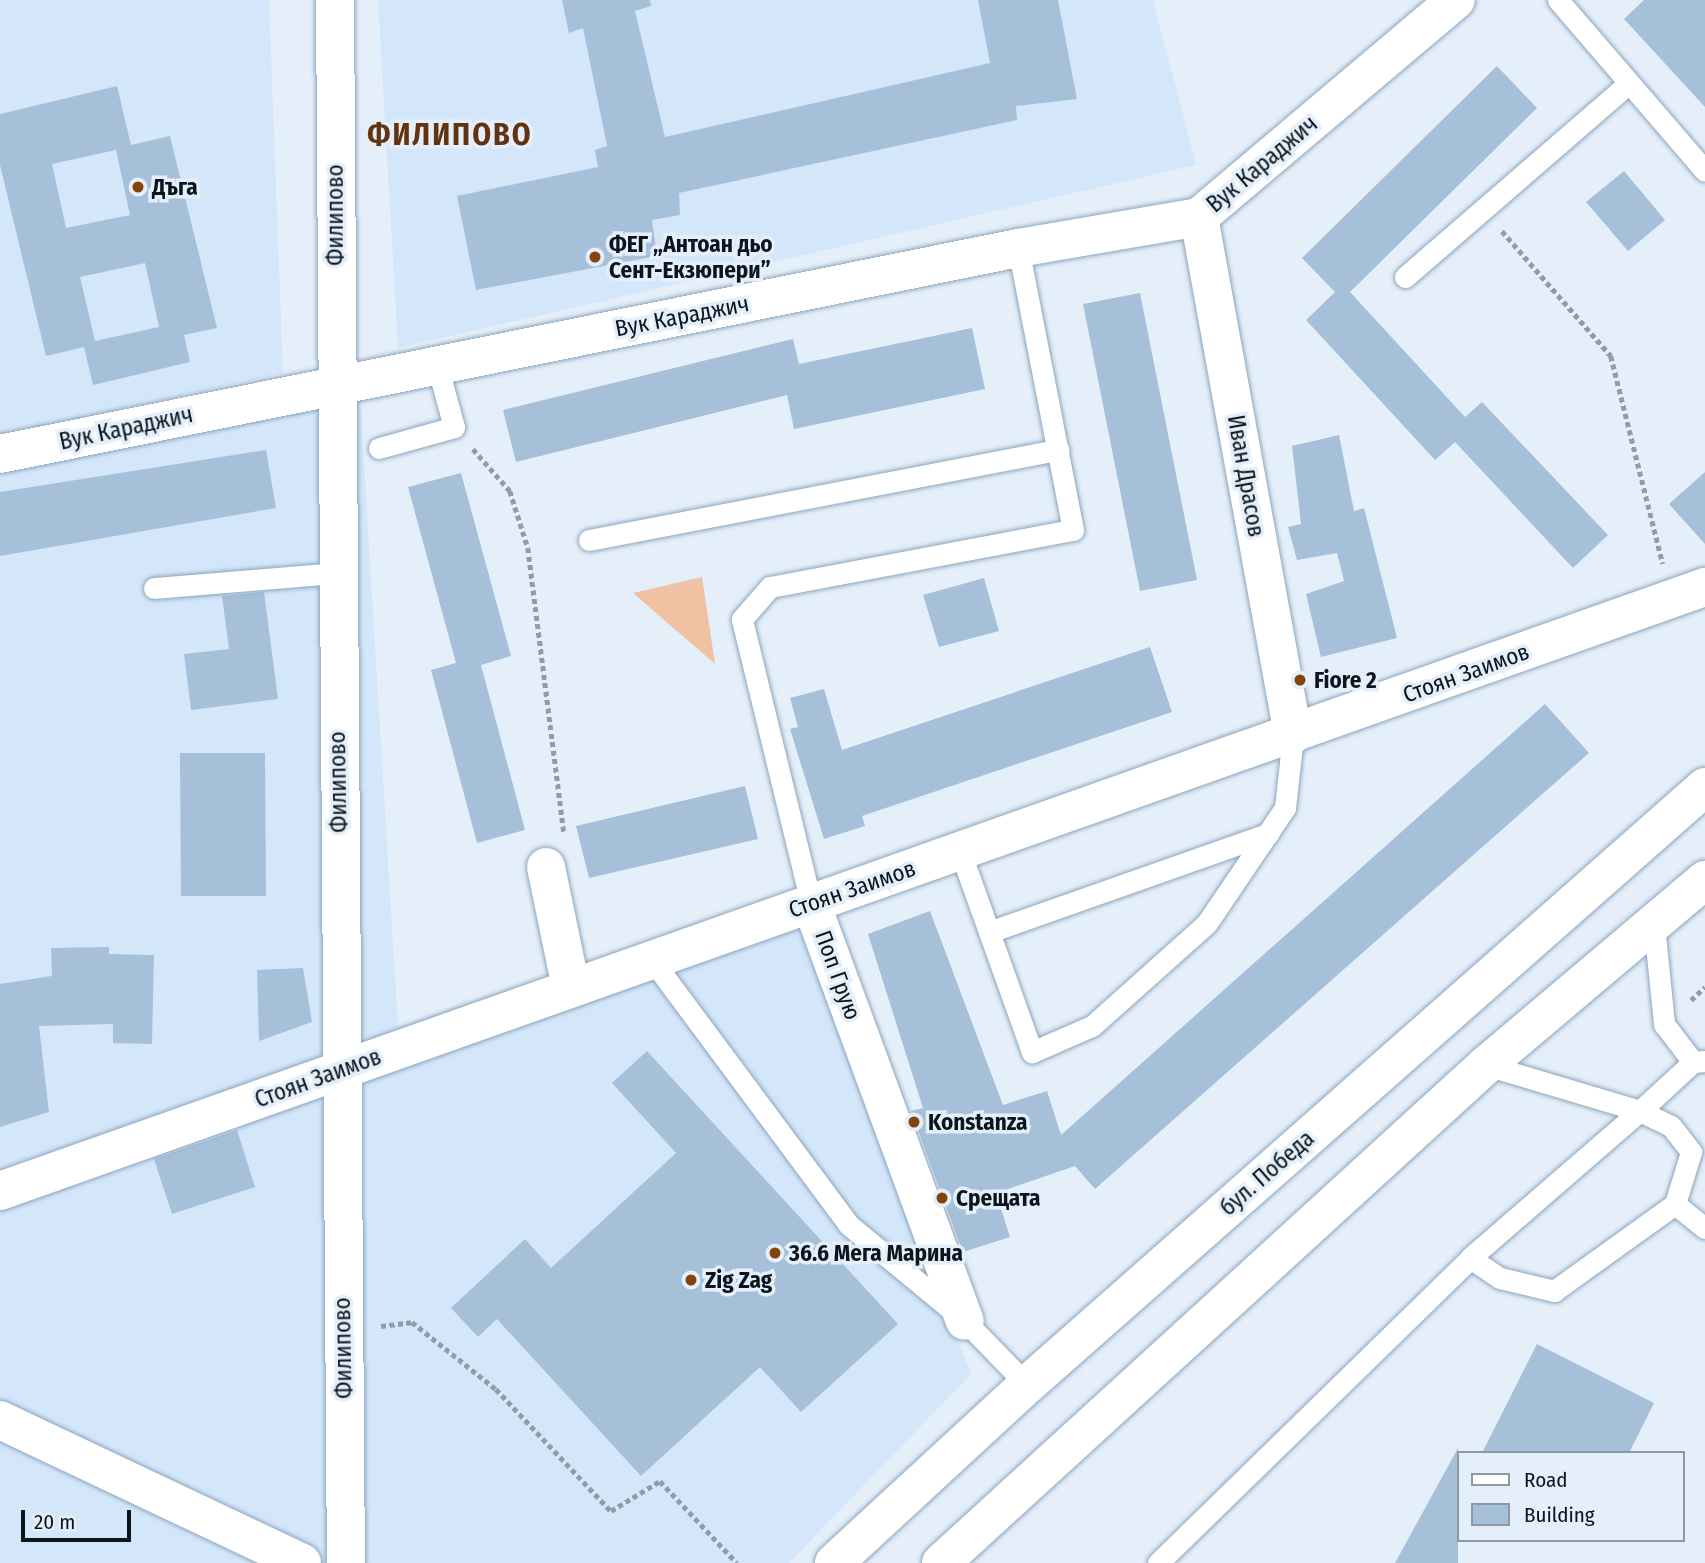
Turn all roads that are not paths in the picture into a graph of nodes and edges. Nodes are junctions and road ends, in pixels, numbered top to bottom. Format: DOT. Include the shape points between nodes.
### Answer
graph roads {
  1 [pos="335,0"];
  2 [pos="1456,0"];
  3 [pos="1558,0"];
  4 [pos="1628,84"];
  5 [pos="1705,172"];
  6 [pos="1199,218"];
  7 [pos="1018,248"];
  8 [pos="1405,277"];
  9 [pos="437,365"];
  10 [pos="335,386"];
  11 [pos="379,448"];
  12 [pos="1058,450"];
  13 [pos="0,454"];
  14 [pos="589,540"];
  15 [pos="336,573"];
  16 [pos="154,588"];
  17 [pos="1689,593"];
  18 [pos="1293,735"];
  19 [pos="1705,787"];
  20 [pos="1268,834"];
  21 [pos="960,851"];
  22 [pos="546,867"];
  23 [pos="1705,880"];
  24 [pos="811,903"];
  25 [pos="1654,925"];
  26 [pos="989,932"];
  27 [pos="652,960"];
  28 [pos="571,988"];
  29 [pos="1699,1061"];
  30 [pos="1486,1065"];
  31 [pos="341,1070"];
  32 [pos="1640,1111"];
  33 [pos="0,1191"];
  34 [pos="1675,1203"];
  35 [pos="1705,1228"];
  36 [pos="1470,1258"];
  37 [pos="965,1321"];
  38 [pos="1027,1385"];
  39 [pos="0,1420"];
  40 [pos="302,1563"];
  41 [pos="346,1563"];
  42 [pos="834,1563"];
  43 [pos="941,1563"];
  44 [pos="1158,1563"];
  1 -- 10 [label="street, Филипово"];
  2 -- 6 [label="street, Вук Караджич"];
  3 -- 4 [label="lane"];
  4 -- 5 [label="lane"];
  4 -- 8 [label="lane"];
  6 -- 7 [label="street, Вук Караджич"];
  6 -- 18 [label="street, Иван Драсов"];
  7 -- 9 [label="street, Вук Караджич"];
  7 -- 12 [label="lane"];
  9 -- 10 [label="street, Вук Караджич"];
  9 -- 11 [label="lane" via="454,427"];
  10 -- 13 [label="street, Вук Караджич"];
  10 -- 15 [label="street, Филипово"];
  12 -- 14 [label="lane"];
  12 -- 24 [label="lane, Поп Грую" via="1073,530 770,587 742,619"];
  15 -- 16 [label="lane"];
  15 -- 31 [label="street, Филипово"];
  17 -- 18 [label="street, Стоян Заимов"];
  18 -- 20 [label="lane" via="1285,808"];
  18 -- 21 [label="street, Стоян Заимов"];
  19 -- 38 [label="street, бул. Победа"];
  20 -- 26 [label="lane"];
  20 -- 26 [label="lane" via="1208,923 1092,1026 1032,1052"];
  21 -- 24 [label="street, Стоян Заимов"];
  21 -- 26 [label="lane"];
  22 -- 28 [label="street"];
  23 -- 25 [label="street"];
  24 -- 27 [label="street, Стоян Заимов"];
  24 -- 37 [label="street, Поп Грую"];
  25 -- 29 [label="lane" via="1664,1024"];
  25 -- 30 [label="street"];
  27 -- 28 [label="street, Стоян Заимов"];
  27 -- 37 [label="lane" via="849,1224"];
  28 -- 31 [label="street, Стоян Заимов"];
  29 -- 32 [label="lane"];
  30 -- 32 [label="lane"];
  30 -- 43 [label="street"];
  31 -- 33 [label="street, Стоян Заимов"];
  31 -- 41 [label="street, Филипово"];
  32 -- 34 [label="lane" via="1671,1126 1691,1152"];
  32 -- 36 [label="lane"];
  34 -- 35 [label="lane"];
  34 -- 36 [label="lane" via="1554,1291 1500,1278"];
  36 -- 44 [label="lane"];
  37 -- 38 [label="lane"];
  38 -- 42 [label="street, бул. Победа"];
  39 -- 40 [label="street"];
}
